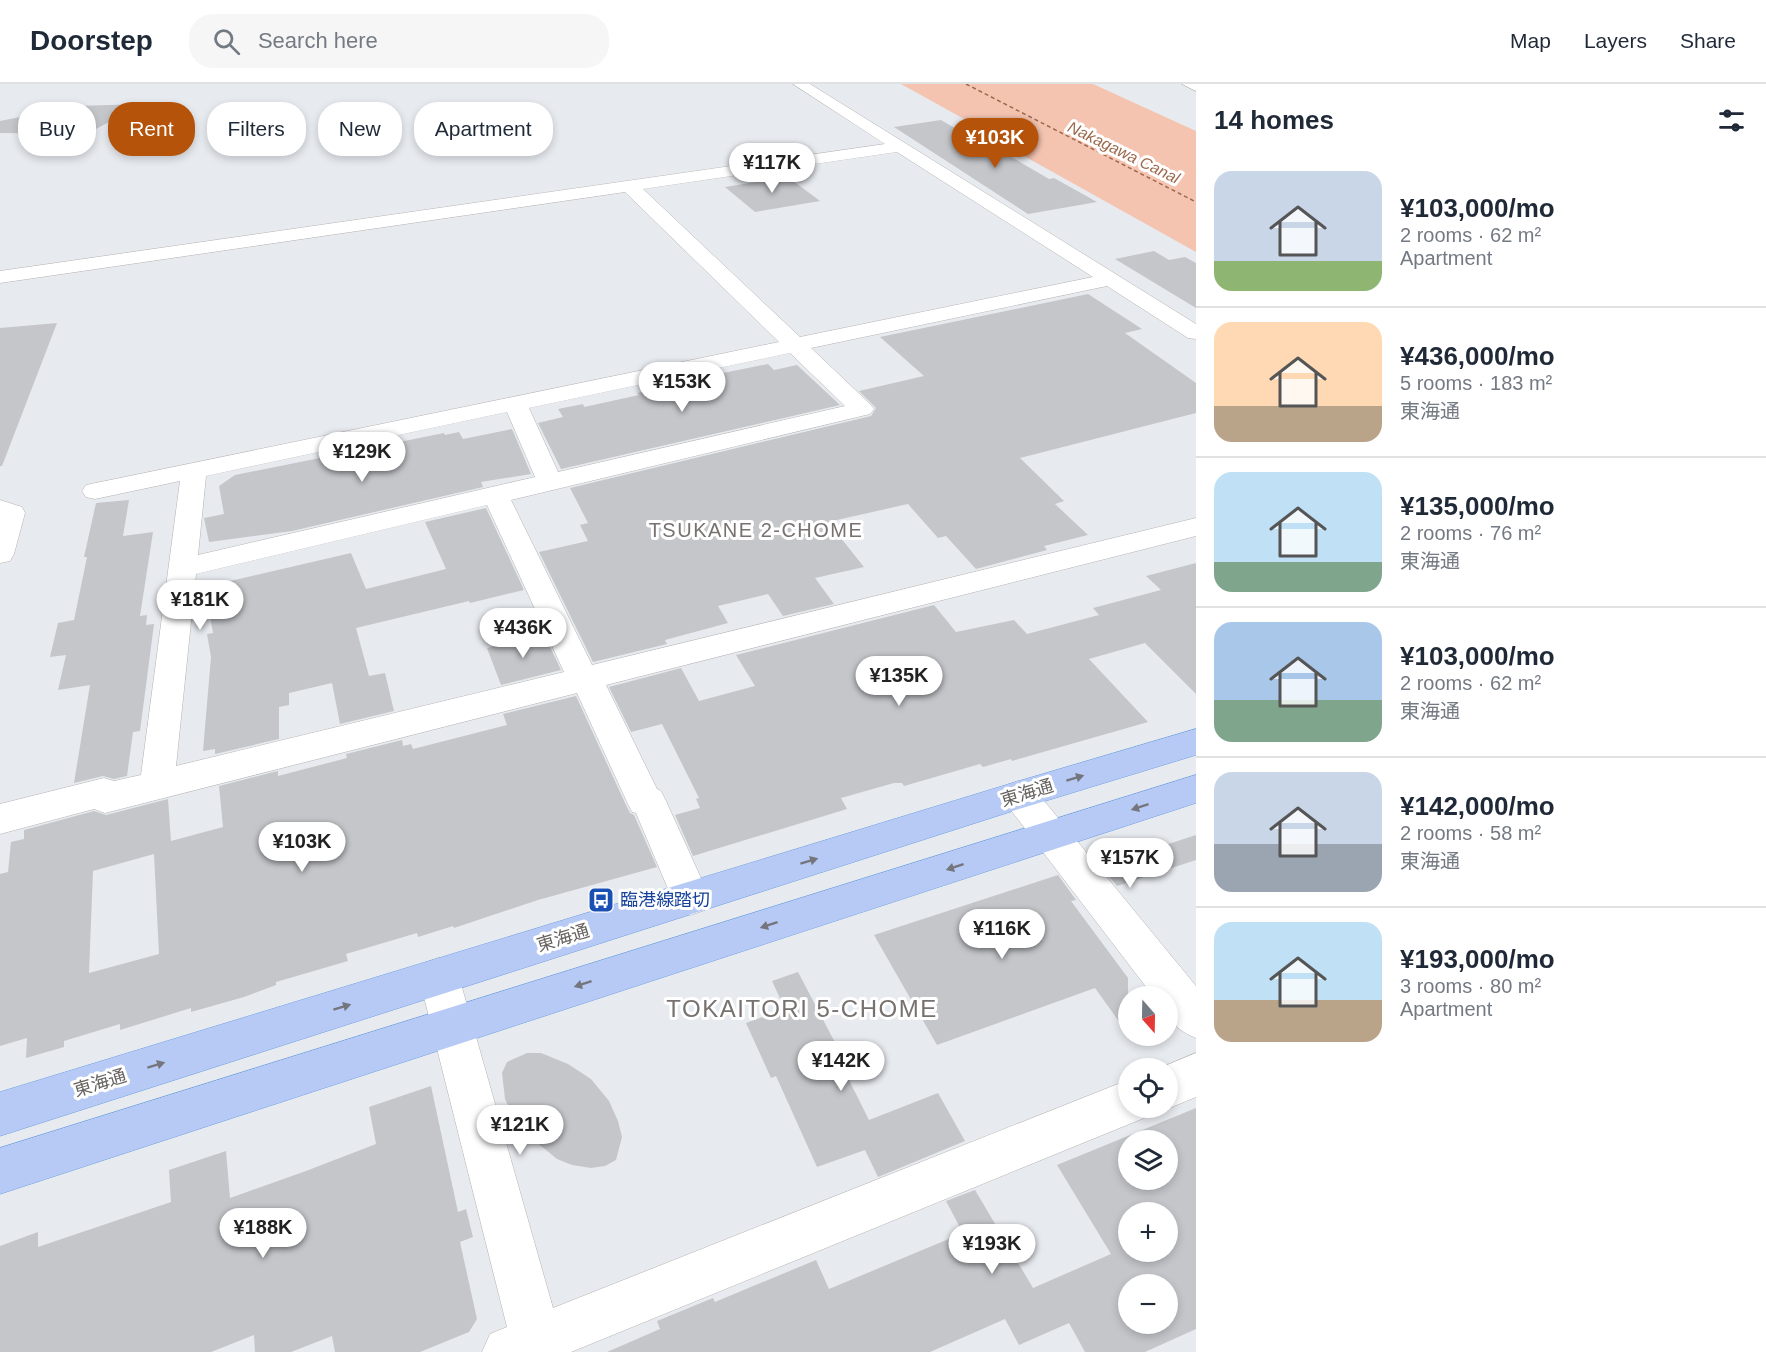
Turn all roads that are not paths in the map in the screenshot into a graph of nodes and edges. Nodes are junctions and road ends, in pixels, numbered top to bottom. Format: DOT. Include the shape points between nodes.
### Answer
graph roads {
  1 [pos="800,84"];
  2 [pos="1189,84"];
  3 [pos="1196,87"];
  4 [pos="900,147"];
  5 [pos="630,187"];
  6 [pos="0,277"];
  7 [pos="1111,279"];
  8 [pos="1196,333"];
  9 [pos="797,345"];
  10 [pos="515,404"];
  11 [pos="194,471"];
  12 [pos="550,482"];
  13 [pos="94,491"];
  14 [pos="495,495"];
  15 [pos="0,508"];
  16 [pos="1196,527"];
  17 [pos="0,554"];
  18 [pos="183,568"];
  19 [pos="584,679"];
  20 [pos="1196,742"];
  21 [pos="157,785"];
  22 [pos="1196,789"];
  23 [pos="1019,795"];
  24 [pos="0,819"];
  25 [pos="1051,836"];
  26 [pos="691,898"];
  27 [pos="439,977"];
  28 [pos="1196,1018"];
  29 [pos="452,1026"];
  30 [pos="1196,1075"];
  31 [pos="1178,1082"];
  32 [pos="1118,1106"];
  33 [pos="0,1114"];
  34 [pos="0,1172"];
  35 [pos="528,1348"];
  1 -- 4 [label="street"];
  2 -- 3 [label="street"];
  4 -- 5 [label="street"];
  4 -- 7 [label="street"];
  5 -- 6 [label="street"];
  5 -- 9 [label="street"];
  7 -- 8 [label="street"];
  7 -- 9 [label="street"];
  9 -- 10 [label="street"];
  9 -- 12 [label="street" via="862,410"];
  10 -- 11 [label="street"];
  10 -- 12 [label="street"];
  11 -- 13 [label="street"];
  11 -- 18 [label="street"];
  12 -- 14 [label="street"];
  14 -- 18 [label="street"];
  14 -- 19 [label="street"];
  15 -- 17 [label="street" via="12,513"];
  16 -- 19 [label="street"];
  18 -- 21 [label="street"];
  19 -- 21 [label="street"];
  19 -- 26 [label="street"];
  23 -- 20 [label="main road, 東海通, one-way"];
  21 -- 24 [label="street"];
  22 -- 25 [label="main road, one-way"];
  23 -- 25 [label="street"];
  26 -- 23 [label="main road, 東海通, one-way"];
  25 -- 28 [label="street"];
  25 -- 29 [label="main road, one-way"];
  26 -- 27 [label="main road, 東海通"];
  27 -- 29 [label="street"];
  33 -- 27 [label="main road, 東海通, one-way"];
  29 -- 34 [label="main road"];
  29 -- 35 [label="street"];
  30 -- 31 [label="street"];
  32 -- 35 [label="street"];
}
